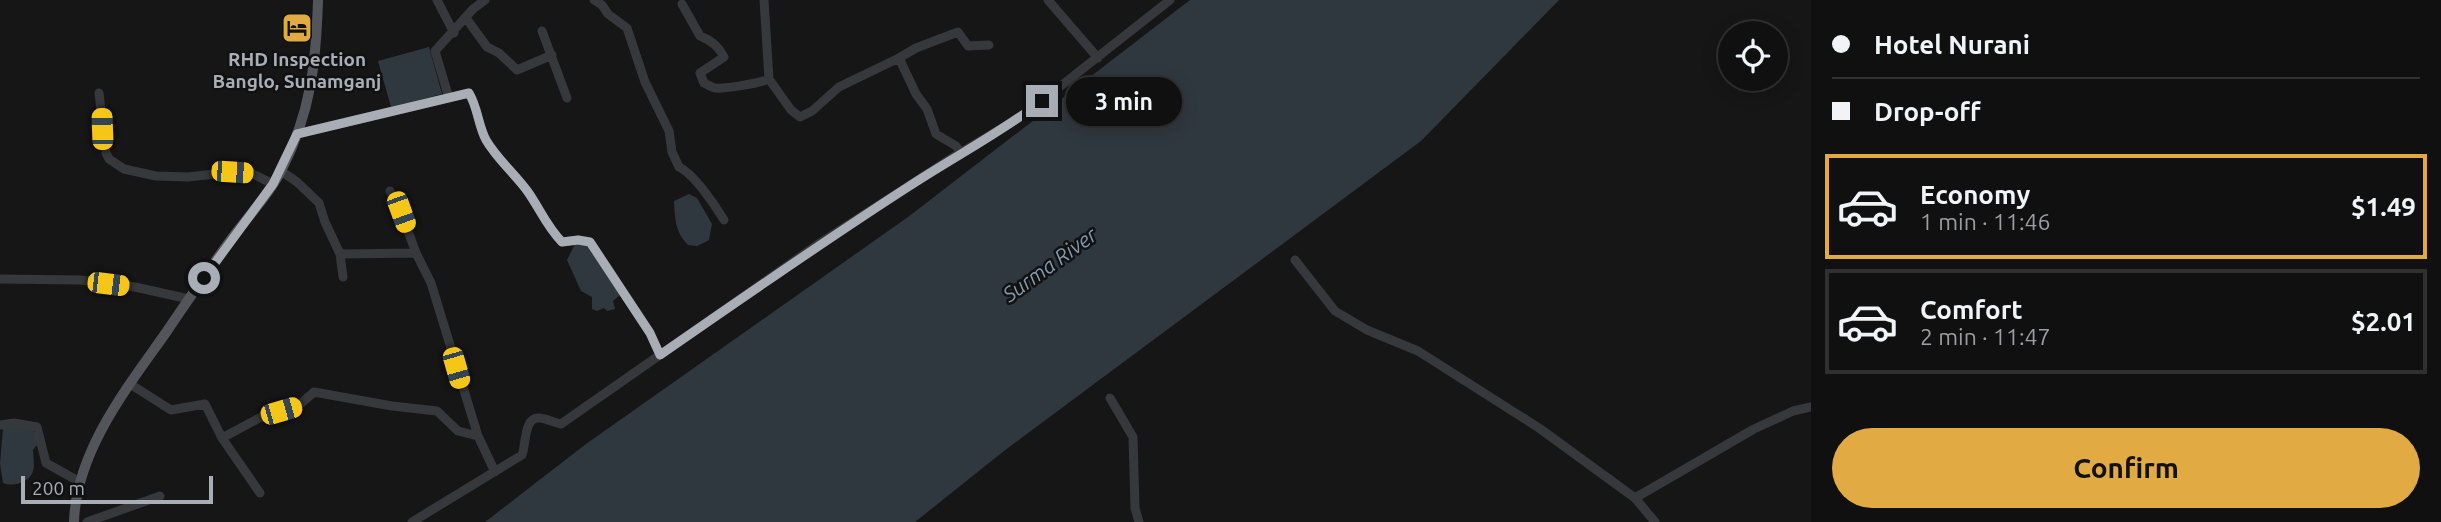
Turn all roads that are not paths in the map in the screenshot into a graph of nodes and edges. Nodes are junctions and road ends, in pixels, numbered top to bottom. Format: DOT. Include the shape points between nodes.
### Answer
graph roads {
  1 [pos="318,0"];
  2 [pos="438,0"];
  3 [pos="485,0"];
  4 [pos="594,0"];
  5 [pos="764,0"];
  6 [pos="1048,0"];
  7 [pos="1170,0"];
  8 [pos="682,4"];
  9 [pos="466,18"];
  10 [pos="542,31"];
  11 [pos="454,33"];
  12 [pos="989,45"];
  13 [pos="552,55"];
  14 [pos="899,58"];
  15 [pos="1097,58"];
  16 [pos="769,79"];
  17 [pos="99,93"];
  18 [pos="449,98"];
  19 [pos="567,99"];
  20 [pos="297,134"];
  21 [pos="961,153"];
  22 [pos="281,171"];
  23 [pos="273,184"];
  24 [pos="390,191"];
  25 [pos="724,220"];
  26 [pos="340,254"];
  27 [pos="416,254"];
  28 [pos="1295,260"];
  29 [pos="343,277"];
  30 [pos="0,279"];
  31 [pos="189,299"];
  32 [pos="660,355"];
  33 [pos="130,384"];
  34 [pos="1110,398"];
  35 [pos="1811,407"];
  36 [pos="0,425"];
  37 [pos="478,436"];
  38 [pos="222,438"];
  39 [pos="495,472"];
  40 [pos="80,482"];
  41 [pos="260,493"];
  42 [pos="160,496"];
  43 [pos="1635,498"];
  44 [pos="74,522"];
  45 [pos="86,522"];
  46 [pos="412,522"];
  47 [pos="1139,522"];
  48 [pos="1656,522"];
  1 -- 20 [label="main road" via="316,58"];
  2 -- 11 [label="street"];
  3 -- 9 [label="street"];
  4 -- 25 [label="street" via="627,28 645,82 669,131 678,167 707,193"];
  5 -- 16 [label="street"];
  6 -- 15 [label="street"];
  7 -- 15 [label="street"];
  8 -- 16 [label="street" via="700,36 709,39 724,57 700,73 704,83 715,88 756,85"];
  9 -- 11 [label="street"];
  9 -- 13 [label="street" via="487,47 517,70"];
  10 -- 13 [label="street"];
  11 -- 18 [label="street" via="435,51"];
  12 -- 14 [label="street" via="968,46 958,32"];
  13 -- 19 [label="street"];
  14 -- 16 [label="street" via="839,87 800,117"];
  14 -- 21 [label="street" via="936,134"];
  15 -- 21 [label="street" via="1024,115"];
  17 -- 23 [label="street" via="106,153 124,169 156,176 253,174"];
  18 -- 20 [label="street"];
  18 -- 32 [label="street" via="469,93 486,139 528,192 548,227 562,242 590,242"];
  20 -- 22 [label="main road"];
  21 -- 32 [label="street" via="820,243"];
  22 -- 23 [label="main road"];
  22 -- 26 [label="street" via="319,203"];
  23 -- 31 [label="main road"];
  24 -- 27 [label="street"];
  26 -- 27 [label="street"];
  26 -- 29 [label="street"];
  27 -- 37 [label="street" via="431,283"];
  28 -- 43 [label="street" via="1335,311 1418,351 1539,428"];
  30 -- 31 [label="street" via="80,280"];
  31 -- 33 [label="main road"];
  32 -- 39 [label="street" via="561,424 533,419 522,454"];
  33 -- 38 [label="street" via="171,410 205,404"];
  33 -- 40 [label="main road" via="107,421"];
  34 -- 47 [label="street" via="1133,437"];
  35 -- 43 [label="street" via="1754,429"];
  36 -- 40 [label="street" via="37,427 46,463"];
  37 -- 38 [label="street" via="458,431 437,411 314,391 298,406 263,416"];
  37 -- 39 [label="street"];
  38 -- 41 [label="street"];
  39 -- 46 [label="street"];
  40 -- 44 [label="main road"];
  42 -- 45 [label="street"];
  43 -- 48 [label="street"];
}
